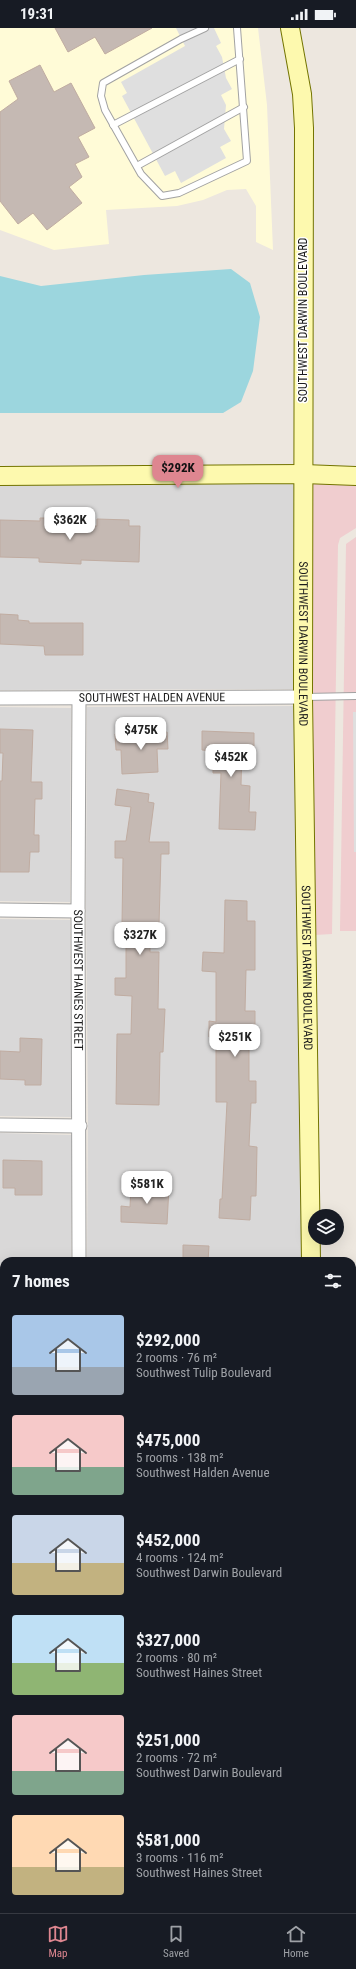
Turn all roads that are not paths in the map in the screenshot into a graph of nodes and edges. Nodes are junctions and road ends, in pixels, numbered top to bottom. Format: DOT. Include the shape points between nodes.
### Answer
graph roads {
  1 [pos="205,28"];
  2 [pos="237,28"];
  3 [pos="290,28"];
  4 [pos="240,59"];
  5 [pos="244,107"];
  6 [pos="113,125"];
  7 [pos="137,166"];
  8 [pos="304,474"];
  9 [pos="0,476"];
  10 [pos="356,476"];
  11 [pos="356,696"];
  12 [pos="303,697"];
  13 [pos="0,698"];
  14 [pos="79,699"];
  15 [pos="0,910"];
  16 [pos="78,911"];
  17 [pos="0,1125"];
  18 [pos="80,1126"];
  19 [pos="79,1257"];
  20 [pos="311,1257"];
  1 -- 6 [label="lane" via="103,83 101,96"];
  2 -- 4 [label="lane"];
  3 -- 8 [label="street, SOUTHWEST DARWIN BOULEVARD" via="302,94 304,128"];
  4 -- 5 [label="lane"];
  4 -- 6 [label="lane"];
  5 -- 7 [label="lane"];
  5 -- 7 [label="lane" via="247,161 179,193 162,196 141,174"];
  6 -- 7 [label="lane"];
  8 -- 9 [label="street"];
  8 -- 10 [label="street"];
  8 -- 12 [label="street, SOUTHWEST DARWIN BOULEVARD"];
  11 -- 12 [label="lane"];
  12 -- 14 [label="street, SOUTHWEST HALDEN AVENUE"];
  12 -- 20 [label="street, SOUTHWEST DARWIN BOULEVARD"];
  13 -- 14 [label="street, SOUTHWEST HALDEN AVENUE"];
  14 -- 16 [label="street, SOUTHWEST HAINES STREET"];
  15 -- 16 [label="street"];
  16 -- 18 [label="street, SOUTHWEST HAINES STREET"];
  17 -- 18 [label="street"];
  18 -- 19 [label="street, SOUTHWEST HAINES STREET"];
}
